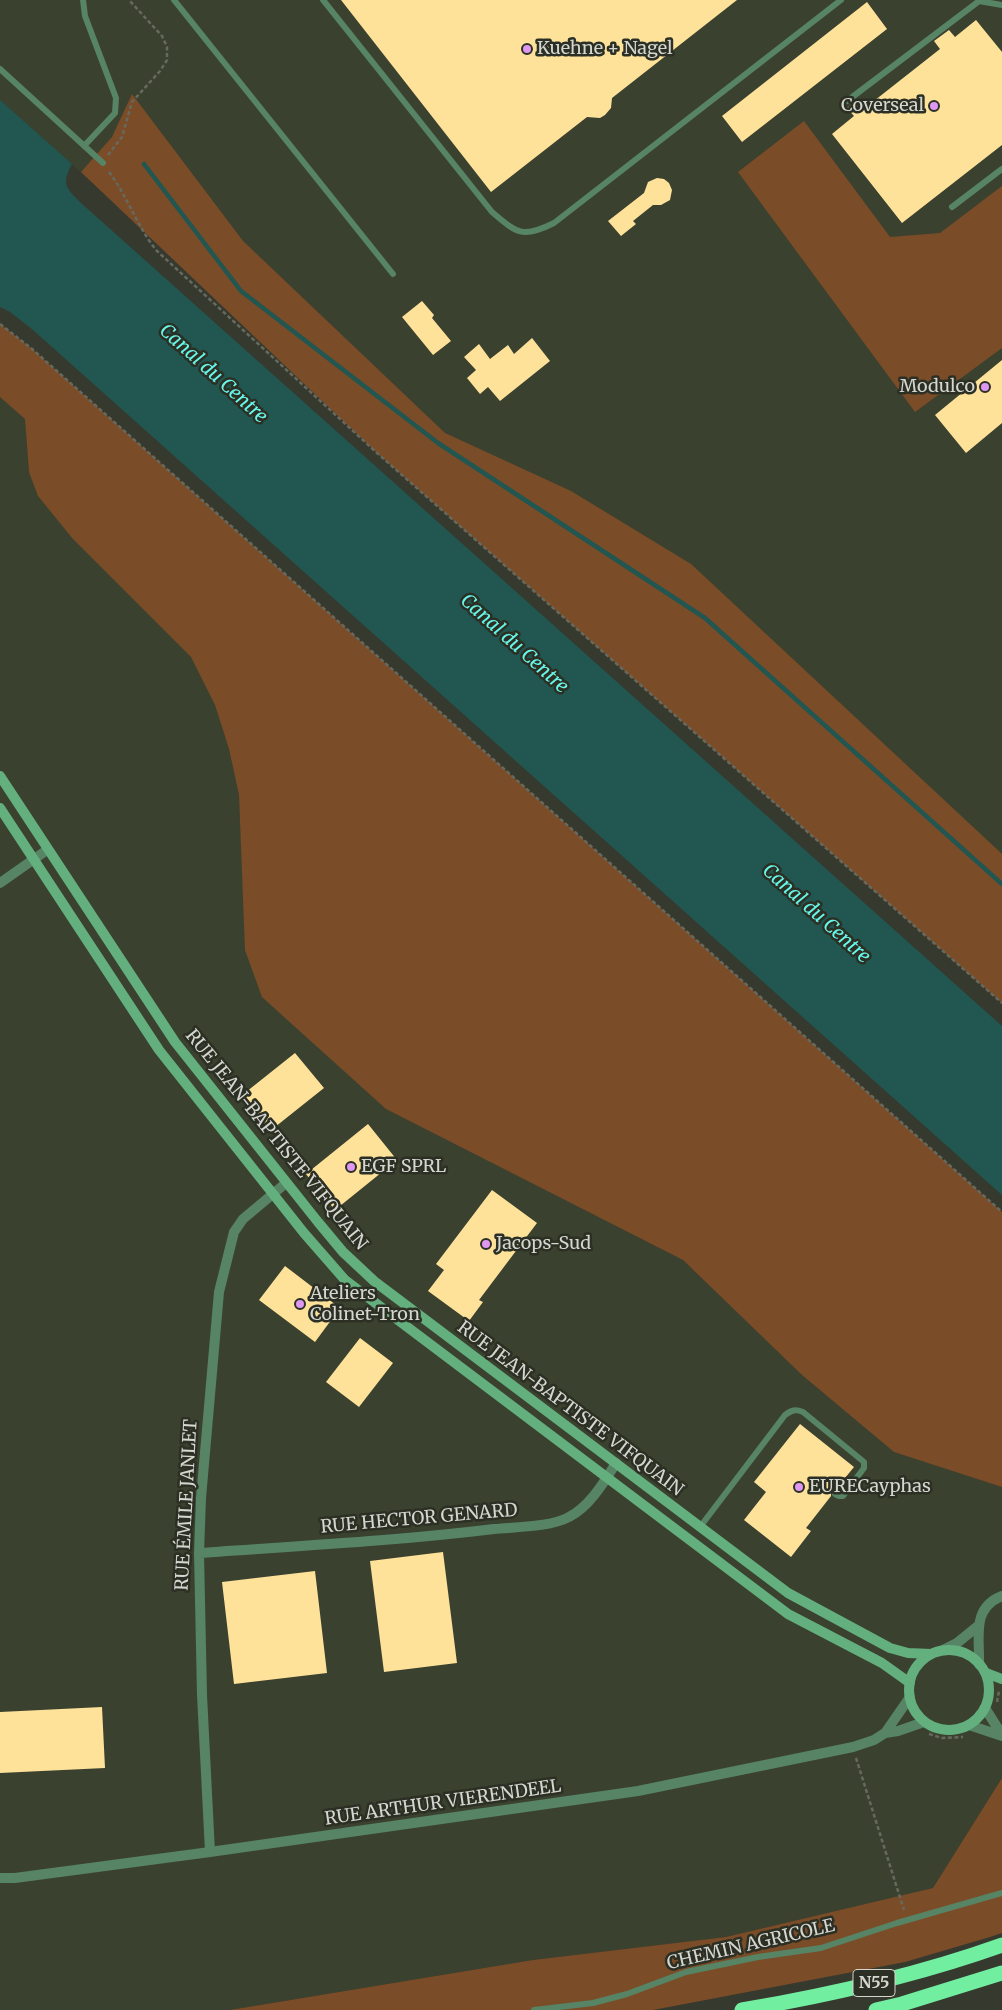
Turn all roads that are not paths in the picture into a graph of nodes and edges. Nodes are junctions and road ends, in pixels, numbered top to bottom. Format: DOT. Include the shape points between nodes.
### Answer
graph roads {
  1 [pos="83,0"];
  2 [pos="174,0"];
  3 [pos="323,0"];
  4 [pos="841,0"];
  5 [pos="1002,5"];
  6 [pos="0,70"];
  7 [pos="847,101"];
  8 [pos="84,146"];
  9 [pos="102,163"];
  10 [pos="1002,169"];
  11 [pos="952,207"];
  12 [pos="393,274"];
  13 [pos="0,776"];
  14 [pos="0,808"];
  15 [pos="48,850"];
  16 [pos="33,860"];
  17 [pos="0,883"];
  18 [pos="286,1183"];
  19 [pos="273,1194"];
  20 [pos="616,1463"];
  21 [pos="606,1478"];
  22 [pos="835,1494"];
  23 [pos="700,1527"];
  24 [pos="198,1553"];
  25 [pos="1002,1596"];
  26 [pos="978,1626"];
  27 [pos="943,1650"];
  28 [pos="931,1654"];
  29 [pos="979,1664"];
  30 [pos="986,1673"];
  31 [pos="1002,1679"];
  32 [pos="910,1683"];
  33 [pos="910,1696"];
  34 [pos="985,1708"];
  35 [pos="924,1722"];
  36 [pos="969,1725"];
  37 [pos="886,1733"];
  38 [pos="1002,1735"];
  39 [pos="210,1852"];
  40 [pos="0,1878"];
  41 [pos="1002,1893"];
  42 [pos="1002,1945"];
  43 [pos="1002,1973"];
  44 [pos="534,2010"];
  45 [pos="742,2010"];
  46 [pos="876,2010"];
  1 -- 8 [label="lane" via="85,16 116,98 115,112"];
  2 -- 12 [label="lane"];
  3 -- 4 [label="lane" via="492,212 519,233 529,233 554,223"];
  5 -- 7 [label="lane" via="979,0"];
  6 -- 8 [label="lane"];
  8 -- 9 [label="lane"];
  10 -- 11 [label="lane"];
  13 -- 15 [label="street, RUE JEAN-BAPTISTE VIFQUAIN"];
  14 -- 16 [label="street, RUE JEAN-BAPTISTE VIFQUAIN"];
  15 -- 16 [label="street"];
  15 -- 18 [label="street, RUE JEAN-BAPTISTE VIFQUAIN" via="174,1042"];
  16 -- 17 [label="street"];
  16 -- 19 [label="street, RUE JEAN-BAPTISTE VIFQUAIN" via="159,1050"];
  18 -- 19 [label="street, RUE ÉMILE JANLET"];
  18 -- 20 [label="street, RUE JEAN-BAPTISTE VIFQUAIN" via="343,1252 374,1281"];
  19 -- 21 [label="street, RUE JEAN-BAPTISTE VIFQUAIN" via="345,1280"];
  19 -- 24 [label="street, RUE ÉMILE JANLET" via="243,1219 234,1232 218,1292"];
  20 -- 21 [label="street, RUE HECTOR GENARD"];
  20 -- 23 [label="street, RUE JEAN-BAPTISTE VIFQUAIN"];
  21 -- 24 [label="street, RUE HECTOR GENARD" via="584,1505 568,1517 550,1522 448,1535"];
  21 -- 32 [label="street, RUE JEAN-BAPTISTE VIFQUAIN" via="788,1614 882,1663"];
  22 -- 23 [label="lane" via="843,1496 864,1468 864,1462 803,1412 792,1410"];
  23 -- 28 [label="street, RUE JEAN-BAPTISTE VIFQUAIN" via="808,1605 890,1648"];
  24 -- 39 [label="street, RUE ÉMILE JANLET"];
  25 -- 26 [label="street" via="984,1610"];
  26 -- 27 [label="street"];
  26 -- 29 [label="street"];
  27 -- 28 [label="street, RUE JEAN-BAPTISTE VIFQUAIN"];
  27 -- 29 [label="street" via="957,1651"];
  28 -- 32 [label="street, RUE JEAN-BAPTISTE VIFQUAIN" via="921,1661"];
  29 -- 30 [label="street"];
  30 -- 31 [label="street"];
  30 -- 34 [label="street" via="989,1697"];
  32 -- 33 [label="street, RUE JEAN-BAPTISTE VIFQUAIN"];
  33 -- 35 [label="street, RUE JEAN-BAPTISTE VIFQUAIN" via="914,1709"];
  33 -- 37 [label="street"];
  34 -- 36 [label="street"];
  34 -- 38 [label="street"];
  35 -- 36 [label="street" via="946,1730 958,1730"];
  35 -- 37 [label="street, RUE ARTHUR VIERENDEEL"];
  36 -- 38 [label="street"];
  37 -- 39 [label="street, RUE ARTHUR VIERENDEEL" via="853,1747 638,1791"];
  39 -- 40 [label="street, RUE ARTHUR VIERENDEEL"];
  41 -- 44 [label="lane, CHEMIN AGRICOLE" via="821,1948 686,1972 593,2003"];
  42 -- 45 [label="highway, N55" via="824,1995"];
  43 -- 46 [label="highway, N55"];
}
